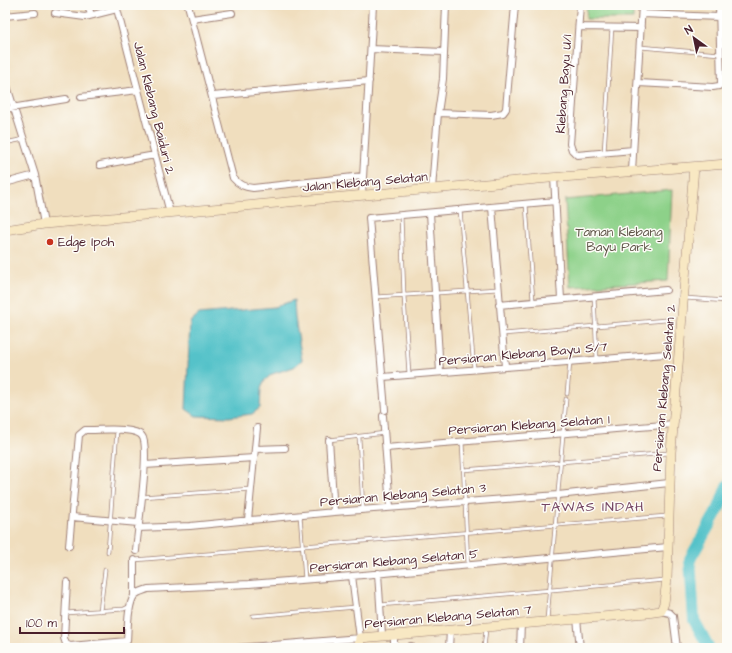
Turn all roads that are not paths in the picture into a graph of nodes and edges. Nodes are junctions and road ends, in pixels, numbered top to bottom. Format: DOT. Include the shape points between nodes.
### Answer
graph roads {
  1 [pos="88,5"];
  2 [pos="188,5"];
  3 [pos="373,5"];
  4 [pos="446,5"];
  5 [pos="515,5"];
  6 [pos="580,5"];
  7 [pos="642,5"];
  8 [pos="719,5"];
  9 [pos="118,7"];
  10 [pos="35,13"];
  11 [pos="55,13"];
  12 [pos="232,13"];
  13 [pos="642,14"];
  14 [pos="91,15"];
  15 [pos="5,16"];
  16 [pos="719,17"];
  17 [pos="192,19"];
  18 [pos="579,27"];
  19 [pos="612,27"];
  20 [pos="641,28"];
  21 [pos="640,47"];
  22 [pos="371,49"];
  23 [pos="444,52"];
  24 [pos="720,54"];
  25 [pos="5,80"];
  26 [pos="369,81"];
  27 [pos="638,83"];
  28 [pos="138,90"];
  29 [pos="213,96"];
  30 [pos="81,97"];
  31 [pos="66,99"];
  32 [pos="13,107"];
  33 [pos="5,109"];
  34 [pos="438,113"];
  35 [pos="24,138"];
  36 [pos="5,143"];
  37 [pos="633,150"];
  38 [pos="604,152"];
  39 [pos="155,155"];
  40 [pos="727,164"];
  41 [pos="100,165"];
  42 [pos="694,167"];
  43 [pos="632,171"];
  44 [pos="35,175"];
  45 [pos="363,176"];
  46 [pos="554,177"];
  47 [pos="5,183"];
  48 [pos="432,189"];
  49 [pos="362,195"];
  50 [pos="556,201"];
  51 [pos="526,204"];
  52 [pos="492,207"];
  53 [pos="460,210"];
  54 [pos="170,213"];
  55 [pos="430,213"];
  56 [pos="401,216"];
  57 [pos="44,224"];
  58 [pos="5,230"];
  59 [pos="498,289"];
  60 [pos="666,290"];
  61 [pos="467,291"];
  62 [pos="435,294"];
  63 [pos="404,296"];
  64 [pos="594,296"];
  65 [pos="376,298"];
  66 [pos="684,298"];
  67 [pos="561,299"];
  68 [pos="533,301"];
  69 [pos="727,302"];
  70 [pos="500,305"];
  71 [pos="666,320"];
  72 [pos="595,326"];
  73 [pos="502,334"];
  74 [pos="665,354"];
  75 [pos="597,360"];
  76 [pos="570,362"];
  77 [pos="504,367"];
  78 [pos="474,369"];
  79 [pos="440,372"];
  80 [pos="409,375"];
  81 [pos="383,377"];
  82 [pos="567,394"];
  83 [pos="566,399"];
  84 [pos="673,424"];
  85 [pos="257,428"];
  86 [pos="117,430"];
  87 [pos="385,433"];
  88 [pos="564,434"];
  89 [pos="359,437"];
  90 [pos="328,440"];
  91 [pos="462,441"];
  92 [pos="285,448"];
  93 [pos="386,448"];
  94 [pos="255,449"];
  95 [pos="671,452"];
  96 [pos="254,458"];
  97 [pos="561,462"];
  98 [pos="145,465"];
  99 [pos="463,470"];
  100 [pos="669,483"];
  101 [pos="251,489"];
  102 [pos="558,495"];
  103 [pos="141,497"];
  104 [pos="466,501"];
  105 [pos="390,507"];
  106 [pos="363,510"];
  107 [pos="334,512"];
  108 [pos="300,515"];
  109 [pos="668,516"];
  110 [pos="72,517"];
  111 [pos="111,520"];
  112 [pos="248,520"];
  113 [pos="138,526"];
  114 [pos="556,526"];
  115 [pos="467,533"];
  116 [pos="69,546"];
  117 [pos="302,546"];
  118 [pos="668,547"];
  119 [pos="136,551"];
  120 [pos="108,552"];
  121 [pos="553,558"];
  122 [pos="134,560"];
  123 [pos="468,565"];
  124 [pos="105,570"];
  125 [pos="378,573"];
  126 [pos="352,576"];
  127 [pos="667,579"];
  128 [pos="305,580"];
  129 [pos="67,582"];
  130 [pos="550,590"];
  131 [pos="134,595"];
  132 [pos="380,605"];
  133 [pos="130,606"];
  134 [pos="356,607"];
  135 [pos="100,611"];
  136 [pos="661,611"];
  137 [pos="65,613"];
  138 [pos="253,616"];
  139 [pos="577,619"];
  140 [pos="547,622"];
  141 [pos="521,624"];
  142 [pos="486,627"];
  143 [pos="450,630"];
  144 [pos="382,635"];
  145 [pos="394,635"];
  146 [pos="360,638"];
  147 [pos="127,645"];
  148 [pos="297,645"];
  149 [pos="237,648"];
  150 [pos="359,648"];
  151 [pos="394,648"];
  152 [pos="449,648"];
  153 [pos="484,648"];
  154 [pos="520,648"];
  155 [pos="580,648"];
  156 [pos="677,648"];
  1 -- 14 [label="street"];
  2 -- 17 [label="street"];
  3 -- 22 [label="street"];
  4 -- 23 [label="street"];
  5 -- 34 [label="street" via="506,109 503,113 491,115"];
  6 -- 18 [label="street, Klebang Bayu U/1"];
  7 -- 13 [label="street"];
  8 -- 16 [label="street"];
  9 -- 14 [label="street"];
  9 -- 28 [label="street, Jalan Klebang Baiduri 2"];
  10 -- 15 [label="street"];
  11 -- 14 [label="street" via="85,17"];
  12 -- 17 [label="street"];
  13 -- 16 [label="street"];
  13 -- 20 [label="street"];
  16 -- 24 [label="street"];
  17 -- 29 [label="street"];
  18 -- 19 [label="street"];
  18 -- 38 [label="street, Klebang Bayu U/1" via="570,144 577,155"];
  19 -- 20 [label="street"];
  19 -- 38 [label="lane"];
  20 -- 21 [label="street"];
  21 -- 24 [label="lane"];
  21 -- 27 [label="street"];
  22 -- 23 [label="street"];
  22 -- 26 [label="street"];
  23 -- 34 [label="street"];
  24 -- 27 [label="street" via="719,86"];
  25 -- 32 [label="street"];
  26 -- 29 [label="street"];
  26 -- 45 [label="street"];
  27 -- 37 [label="street"];
  28 -- 30 [label="street"];
  28 -- 39 [label="street, Jalan Klebang Baiduri 2"];
  29 -- 45 [label="street" via="234,178 242,186 253,188"];
  31 -- 32 [label="street"];
  32 -- 33 [label="street"];
  32 -- 35 [label="street"];
  34 -- 48 [label="street"];
  35 -- 36 [label="lane"];
  35 -- 44 [label="street"];
  37 -- 38 [label="street, Klebang Bayu U/1"];
  37 -- 43 [label="street"];
  39 -- 41 [label="street"];
  39 -- 54 [label="street, Jalan Klebang Baiduri 2"];
  40 -- 42 [label="street, Jalan Klebang Selatan"];
  42 -- 43 [label="street, Jalan Klebang Selatan"];
  42 -- 66 [label="street, Persiaran Klebang Selatan 2"];
  43 -- 46 [label="street, Jalan Klebang Selatan"];
  44 -- 47 [label="street"];
  44 -- 57 [label="street"];
  45 -- 49 [label="street"];
  46 -- 48 [label="street, Jalan Klebang Selatan"];
  46 -- 50 [label="street"];
  48 -- 49 [label="street, Jalan Klebang Selatan"];
  49 -- 54 [label="street, Jalan Klebang Selatan"];
  50 -- 51 [label="street"];
  50 -- 67 [label="street"];
  51 -- 52 [label="street"];
  51 -- 68 [label="lane"];
  52 -- 53 [label="street"];
  52 -- 59 [label="street"];
  53 -- 55 [label="street"];
  53 -- 61 [label="lane"];
  54 -- 57 [label="street, Jalan Klebang Selatan"];
  55 -- 56 [label="street"];
  55 -- 62 [label="street"];
  56 -- 63 [label="lane"];
  56 -- 65 [label="street" via="369,218"];
  57 -- 58 [label="street, Jalan Klebang Selatan"];
  59 -- 61 [label="lane"];
  59 -- 70 [label="street"];
  60 -- 64 [label="street"];
  61 -- 62 [label="lane"];
  61 -- 78 [label="lane"];
  62 -- 63 [label="lane"];
  62 -- 79 [label="street"];
  63 -- 65 [label="lane"];
  63 -- 80 [label="lane"];
  64 -- 67 [label="street"];
  64 -- 72 [label="lane"];
  65 -- 81 [label="street"];
  66 -- 69 [label="lane"];
  66 -- 84 [label="street, Persiaran Klebang Selatan 2"];
  67 -- 68 [label="street"];
  68 -- 70 [label="street"];
  70 -- 73 [label="street"];
  71 -- 72 [label="lane"];
  72 -- 73 [label="lane"];
  72 -- 75 [label="lane"];
  73 -- 77 [label="street"];
  74 -- 75 [label="street, Persiaran Klebang Bayu S/7"];
  75 -- 76 [label="street, Persiaran Klebang Bayu S/7"];
  76 -- 77 [label="street, Persiaran Klebang Bayu S/7"];
  76 -- 82 [label="lane"];
  77 -- 78 [label="street, Persiaran Klebang Bayu S/7"];
  78 -- 79 [label="street, Persiaran Klebang Bayu S/7"];
  79 -- 80 [label="street, Persiaran Klebang Bayu S/7"];
  80 -- 81 [label="street, Persiaran Klebang Bayu S/7"];
  81 -- 87 [label="street"];
  83 -- 88 [label="lane"];
  84 -- 88 [label="street, Persiaran Klebang Selatan 1"];
  84 -- 95 [label="street, Persiaran Klebang Selatan 2"];
  85 -- 94 [label="street"];
  86 -- 98 [label="street" via="133,431 142,435 145,440"];
  86 -- 110 [label="street" via="84,430 79,435"];
  86 -- 111 [label="lane"];
  87 -- 89 [label="lane"];
  87 -- 93 [label="street"];
  88 -- 91 [label="street, Persiaran Klebang Selatan 1"];
  88 -- 97 [label="lane"];
  89 -- 90 [label="lane"];
  89 -- 106 [label="lane"];
  90 -- 107 [label="street"];
  91 -- 93 [label="street, Persiaran Klebang Selatan 1"];
  91 -- 99 [label="lane"];
  92 -- 94 [label="street"];
  93 -- 105 [label="street"];
  94 -- 96 [label="street"];
  95 -- 97 [label="lane"];
  95 -- 100 [label="street, Persiaran Klebang Selatan 2"];
  96 -- 98 [label="street"];
  96 -- 101 [label="street"];
  97 -- 99 [label="lane"];
  97 -- 102 [label="lane"];
  98 -- 103 [label="street"];
  99 -- 104 [label="lane"];
  100 -- 102 [label="street, Persiaran Klebang Selatan 3"];
  100 -- 109 [label="street, Persiaran Klebang Selatan 2"];
  101 -- 103 [label="lane"];
  101 -- 112 [label="street"];
  102 -- 104 [label="street, Persiaran Klebang Selatan 3"];
  102 -- 114 [label="lane"];
  103 -- 113 [label="street"];
  104 -- 105 [label="street, Persiaran Klebang Selatan 3"];
  104 -- 115 [label="lane"];
  105 -- 106 [label="street, Persiaran Klebang Selatan 3"];
  106 -- 107 [label="street, Persiaran Klebang Selatan 3"];
  107 -- 108 [label="street, Persiaran Klebang Selatan 3"];
  108 -- 112 [label="street, Persiaran Klebang Selatan 3"];
  108 -- 117 [label="lane"];
  109 -- 114 [label="lane"];
  109 -- 118 [label="street, Persiaran Klebang Selatan 2"];
  110 -- 111 [label="street, Persiaran Klebang Selatan 3"];
  110 -- 116 [label="street"];
  111 -- 113 [label="street, Persiaran Klebang Selatan 3"];
  111 -- 120 [label="lane"];
  112 -- 113 [label="street, Persiaran Klebang Selatan 3" via="190,526"];
  113 -- 119 [label="street"];
  114 -- 115 [label="lane"];
  114 -- 121 [label="lane"];
  115 -- 117 [label="lane"];
  115 -- 123 [label="lane"];
  117 -- 122 [label="lane"];
  117 -- 128 [label="lane"];
  118 -- 121 [label="street, Persiaran Klebang Selatan 5"];
  118 -- 127 [label="street, Persiaran Klebang Selatan 2"];
  121 -- 123 [label="street, Persiaran Klebang Selatan 5"];
  121 -- 130 [label="lane"];
  122 -- 131 [label="street"];
  123 -- 125 [label="street, Persiaran Klebang Selatan 5"];
  124 -- 135 [label="lane"];
  125 -- 126 [label="street, Persiaran Klebang Selatan 5"];
  125 -- 132 [label="street"];
  126 -- 128 [label="street, Persiaran Klebang Selatan 5"];
  126 -- 134 [label="street"];
  127 -- 130 [label="lane"];
  127 -- 136 [label="street, Persiaran Klebang Selatan 2"];
  128 -- 131 [label="street, Persiaran Klebang Selatan 5" via="148,589"];
  129 -- 137 [label="street"];
  130 -- 132 [label="lane"];
  130 -- 140 [label="lane"];
  131 -- 133 [label="street"];
  132 -- 144 [label="street"];
  133 -- 135 [label="lane"];
  133 -- 147 [label="street"];
  134 -- 138 [label="lane"];
  134 -- 146 [label="street"];
  135 -- 137 [label="lane"];
  136 -- 139 [label="street, Persiaran Klebang Selatan 7"];
  136 -- 156 [label="street" via="674,616"];
  137 -- 147 [label="street" via="66,644"];
  139 -- 140 [label="street, Persiaran Klebang Selatan 7"];
  139 -- 155 [label="street"];
  140 -- 141 [label="street, Persiaran Klebang Selatan 7"];
  141 -- 142 [label="street, Persiaran Klebang Selatan 7"];
  141 -- 154 [label="street"];
  142 -- 143 [label="street, Persiaran Klebang Selatan 7"];
  142 -- 153 [label="lane"];
  143 -- 145 [label="street, Persiaran Klebang Selatan 7"];
  143 -- 152 [label="street"];
  144 -- 145 [label="street, Persiaran Klebang Selatan 7"];
  144 -- 146 [label="street, Persiaran Klebang Selatan 7"];
  145 -- 151 [label="street"];
  146 -- 148 [label="street, Persiaran Klebang Selatan 7"];
  146 -- 150 [label="street"];
  148 -- 149 [label="street, Persiaran Klebang Selatan 7"];
}
